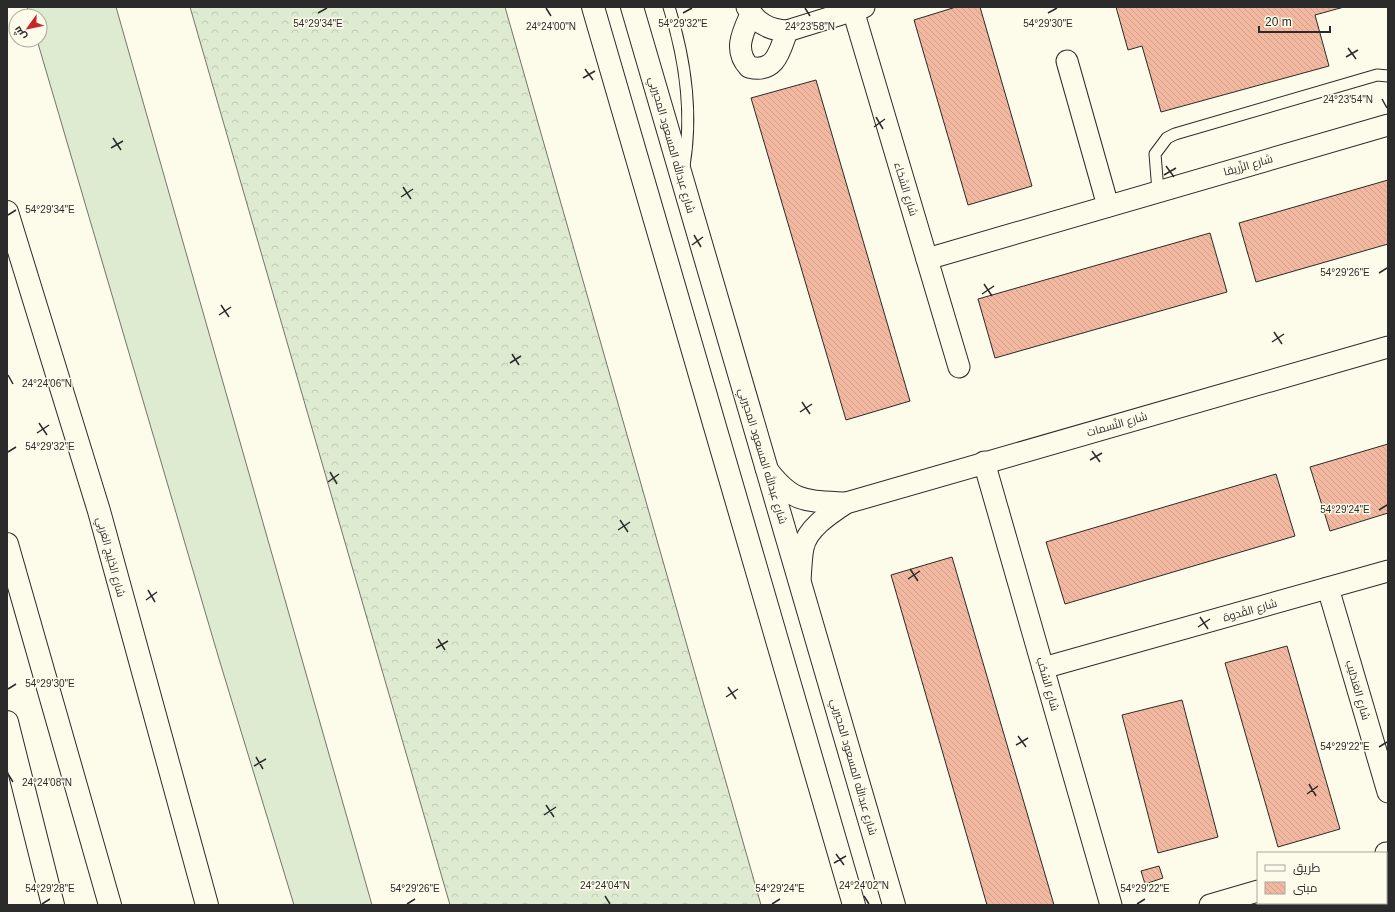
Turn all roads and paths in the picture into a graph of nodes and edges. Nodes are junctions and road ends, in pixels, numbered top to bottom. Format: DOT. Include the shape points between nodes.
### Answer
graph roads {
  1 [pos="593,7"];
  2 [pos="632,7"];
  3 [pos="669,7"];
  4 [pos="858,9"];
  5 [pos="749,10"];
  6 [pos="787,31"];
  7 [pos="1067,61"];
  8 [pos="1388,76"];
  9 [pos="1388,125"];
  10 [pos="682,178"];
  11 [pos="1158,191"];
  12 [pos="1108,206"];
  13 [pos="7,212"];
  14 [pos="927,259"];
  15 [pos="1388,347"];
  16 [pos="959,367"];
  17 [pos="984,462"];
  18 [pos="765,467"];
  19 [pos="846,503"];
  20 [pos="7,544"];
  21 [pos="1388,571"];
  22 [pos="800,580"];
  23 [pos="1328,588"];
  24 [pos="1043,668"];
  25 [pos="7,722"];
  26 [pos="1388,792"];
  27 [pos="1257,891"];
  28 [pos="53,905"];
  29 [pos="110,905"];
  30 [pos="207,905"];
  31 [pos="854,905"];
  32 [pos="894,905"];
  33 [pos="1111,905"];
  34 [pos="1210,905"];
  1 -- 31 [label="main road"];
  2 -- 10 [label="main road, شارع عبدالله المسعود المحيربي"];
  3 -- 10 [label="lane" via="680,48 687,93 687,136"];
  4 -- 6 [label="street"];
  4 -- 14 [label="street, شارع السَّخاء"];
  5 -- 6 [label="street" via="767,26"];
  5 -- 6 [label="street" via="739,47 744,62 749,67 763,68 774,62"];
  7 -- 12 [label="street"];
  8 -- 11 [label="lane" via="1377,75 1175,134 1167,138 1155,154"];
  9 -- 11 [label="street, شارع الزِّريقا"];
  10 -- 18 [label="main road, شارع عبدالله المسعود المحيربي"];
  11 -- 12 [label="street, شارع الزِّريقا"];
  12 -- 14 [label="street, شارع الزِّريقا"];
  13 -- 30 [label="main road, شارع الخَلِيج العَربِي" via="99,511"];
  14 -- 16 [label="street, شارع السَّخاء"];
  15 -- 17 [label="street, شارع النَّسمات"];
  17 -- 19 [label="street, شارع النَّسمات"];
  17 -- 24 [label="street, شارع السُحُب"];
  18 -- 19 [label="street, شارع النَّسمات" via="790,494 809,501"];
  18 -- 22 [label="main road, شارع عبدالله المسعود المحيربي"];
  19 -- 22 [label="street, شارع النَّسمات" via="809,536 803,547"];
  20 -- 29 [label="main road"];
  21 -- 23 [label="street, شارع القُدوة"];
  22 -- 32 [label="main road, شارع عبدالله المسعود المحيربي"];
  23 -- 24 [label="street, شارع القُدوة"];
  23 -- 26 [label="street, شارع العَندَليب"];
  24 -- 33 [label="street, شارع السُحُب"];
  25 -- 28 [label="main road"];
  27 -- 34 [label="street"];
}
